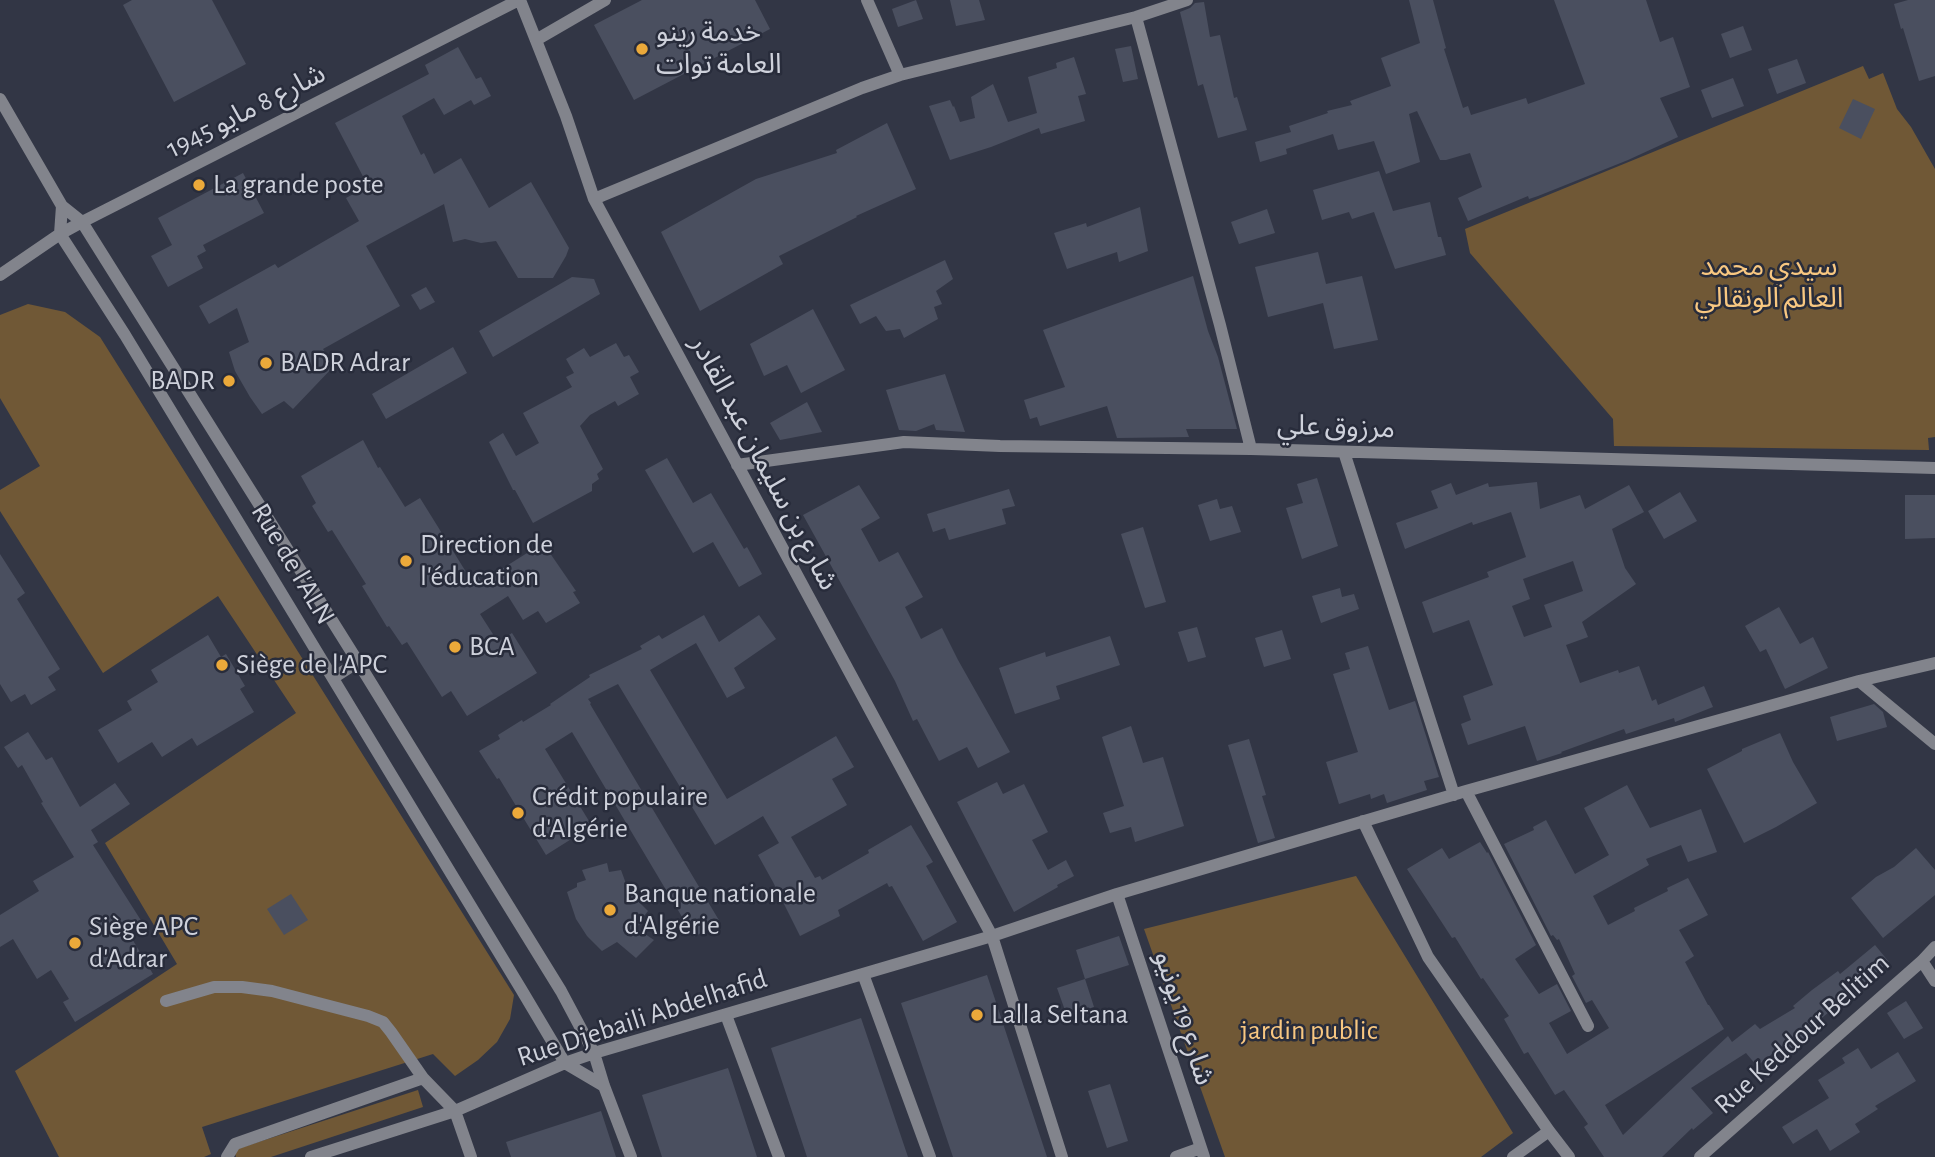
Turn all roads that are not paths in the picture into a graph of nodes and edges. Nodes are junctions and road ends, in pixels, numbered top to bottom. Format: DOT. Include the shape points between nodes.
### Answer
graph roads {
  1 [pos="520,0"];
  2 [pos="605,0"];
  3 [pos="867,0"];
  4 [pos="1187,0"];
  5 [pos="1136,17"];
  6 [pos="536,40"];
  7 [pos="900,75"];
  8 [pos="0,99"];
  9 [pos="594,199"];
  10 [pos="62,206"];
  11 [pos="82,222"];
  12 [pos="60,234"];
  13 [pos="0,275"];
  14 [pos="1251,449"];
  15 [pos="1344,452"];
  16 [pos="737,465"];
  17 [pos="1935,468"];
  18 [pos="358,662"];
  19 [pos="1935,663"];
  20 [pos="333,678"];
  21 [pos="1859,681"];
  22 [pos="1935,744"];
  23 [pos="1460,793"];
  24 [pos="1363,821"];
  25 [pos="1117,894"];
  26 [pos="992,936"];
  27 [pos="1935,947"];
  28 [pos="1922,961"];
  29 [pos="863,974"];
  30 [pos="1935,981"];
  31 [pos="166,1001"];
  32 [pos="726,1015"];
  33 [pos="1588,1026"];
  34 [pos="594,1053"];
  35 [pos="565,1063"];
  36 [pos="423,1078"];
  37 [pos="604,1086"];
  38 [pos="455,1111"];
  39 [pos="1549,1131"];
  40 [pos="1203,1153"];
  41 [pos="227,1157"];
  42 [pos="311,1157"];
  43 [pos="471,1157"];
  44 [pos="631,1157"];
  45 [pos="779,1157"];
  46 [pos="930,1157"];
  47 [pos="1062,1157"];
  48 [pos="1177,1157"];
  49 [pos="1513,1157"];
  50 [pos="1569,1157"];
  51 [pos="1700,1157"];
  1 -- 6 [label="street, شارع بن سليمان عبد القادر"];
  1 -- 11 [label="street, شارع 8 مايو 1945"];
  2 -- 6 [label="street"];
  3 -- 7 [label="street"];
  4 -- 5 [label="street"];
  5 -- 7 [label="street"];
  5 -- 14 [label="street"];
  6 -- 9 [label="street, شارع بن سليمان عبد القادر"];
  7 -- 9 [label="street"];
  8 -- 10 [label="street"];
  9 -- 16 [label="street, شارع بن سليمان عبد القادر"];
  10 -- 11 [label="street, Rue de l'ALN"];
  10 -- 12 [label="street"];
  11 -- 12 [label="street, شارع 8 مايو 1945"];
  11 -- 18 [label="street, Rue de l'ALN"];
  12 -- 13 [label="street, شارع 8 مايو 1945"];
  12 -- 20 [label="street, Rue de l'ALN"];
  14 -- 15 [label="street, مرزوق علي"];
  14 -- 16 [label="street, مرزوق علي" via="904,442"];
  15 -- 17 [label="street, مرزوق علي"];
  15 -- 23 [label="street"];
  16 -- 26 [label="street, شارع بن سليمان عبد القادر"];
  18 -- 20 [label="street"];
  18 -- 34 [label="street, Rue de l'ALN" via="561,991"];
  19 -- 21 [label="street, Rue Djebaili Abdelhafid"];
  20 -- 35 [label="street, Rue de l'ALN"];
  21 -- 22 [label="street"];
  21 -- 23 [label="street, Rue Djebaili Abdelhafid"];
  23 -- 24 [label="street, Rue Djebaili Abdelhafid"];
  23 -- 33 [label="street"];
  24 -- 25 [label="street, Rue Djebaili Abdelhafid"];
  24 -- 39 [label="street" via="1428,957"];
  25 -- 26 [label="street, Rue Djebaili Abdelhafid"];
  25 -- 40 [label="street, شارع 19 يونيو"];
  26 -- 29 [label="street, Rue Djebaili Abdelhafid"];
  26 -- 47 [label="street, شارع بن سليمان عبد القادر"];
  27 -- 28 [label="street, Rue Keddour Belitim"];
  28 -- 30 [label="street"];
  28 -- 51 [label="street, Rue Keddour Belitim"];
  29 -- 32 [label="street, Rue Djebaili Abdelhafid"];
  29 -- 46 [label="street"];
  31 -- 36 [label="street" via="214,987 242,987 368,1016 383,1022"];
  32 -- 34 [label="street, Rue Djebaili Abdelhafid"];
  32 -- 45 [label="street"];
  34 -- 35 [label="street, Rue Djebaili Abdelhafid"];
  34 -- 37 [label="street, Rue de l'ALN"];
  35 -- 37 [label="street, Rue de l'ALN"];
  35 -- 38 [label="street, Rue Djebaili Abdelhafid"];
  36 -- 38 [label="street"];
  36 -- 41 [label="street" via="235,1144"];
  37 -- 44 [label="street, Rue de l'ALN"];
  38 -- 42 [label="street, Rue Djebaili Abdelhafid"];
  38 -- 43 [label="street"];
  39 -- 49 [label="street"];
  39 -- 50 [label="street"];
  40 -- 48 [label="street"];
}
